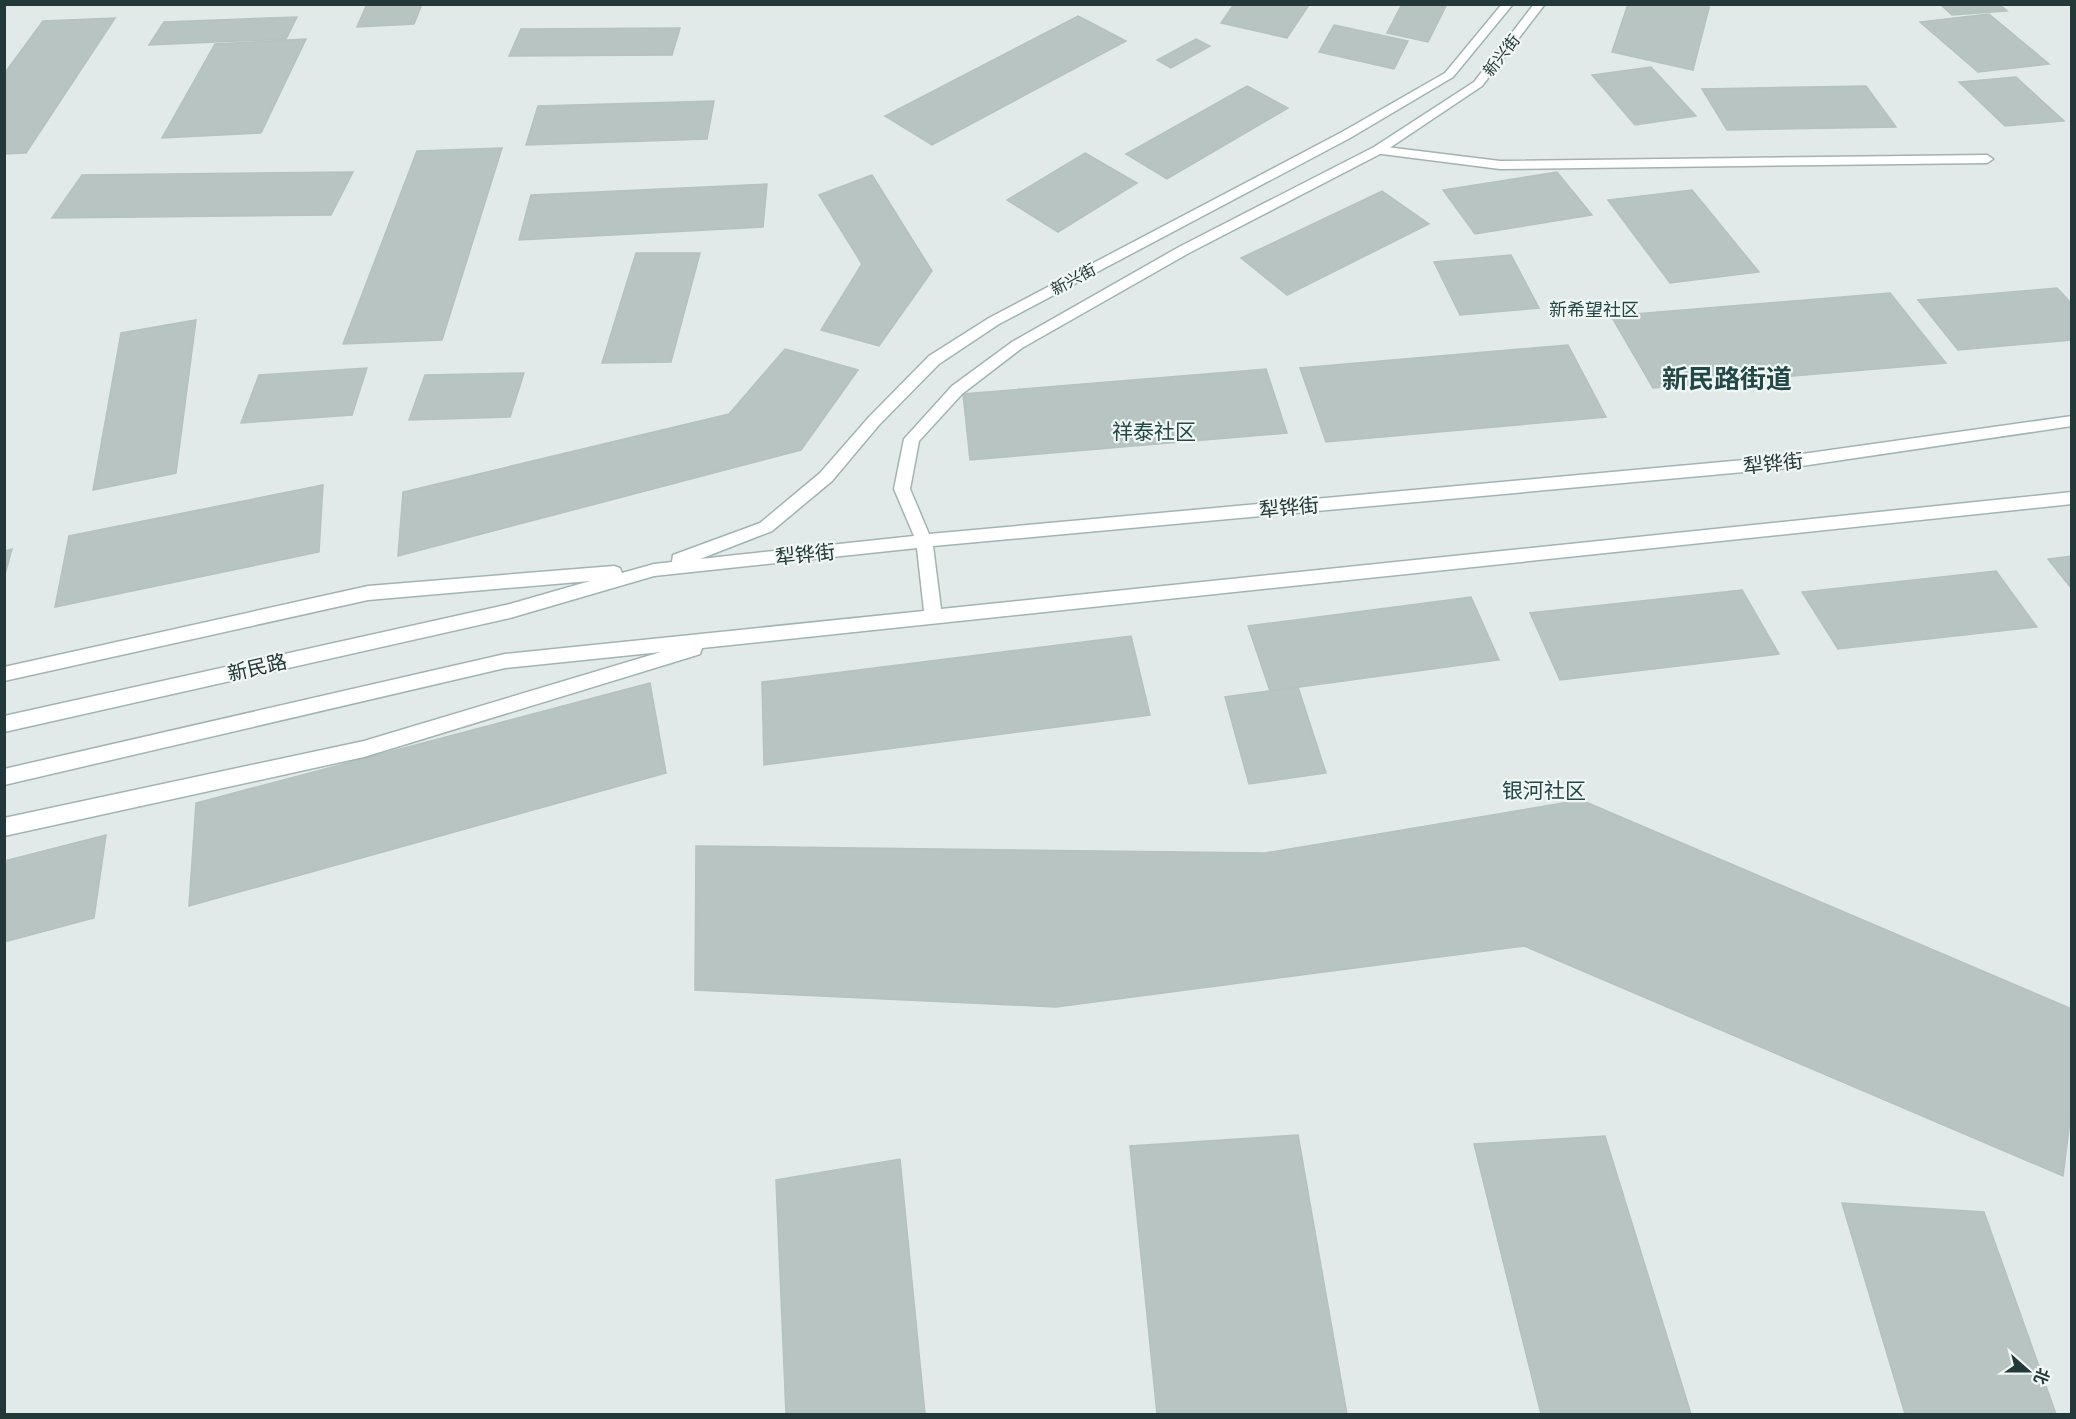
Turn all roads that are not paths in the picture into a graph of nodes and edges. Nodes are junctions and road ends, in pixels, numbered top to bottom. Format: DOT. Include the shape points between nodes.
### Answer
graph roads {
  1 [pos="1508,4"];
  2 [pos="1540,4"];
  3 [pos="1378,150"];
  4 [pos="1987,159"];
  5 [pos="2072,421"];
  6 [pos="2072,498"];
  7 [pos="924,541"];
  8 [pos="654,570"];
  9 [pos="510,611"];
  10 [pos="933,616"];
  11 [pos="736,637"];
  12 [pos="4,674"];
  13 [pos="4,724"];
  14 [pos="4,777"];
  15 [pos="4,827"];
  1 -- 8 [label="street, 新兴街" via="1449,75 1346,135 994,321 934,360 826,477 766,527"];
  2 -- 3 [label="street, 新兴街" via="1478,84"];
  3 -- 4 [label="street" via="1500,165"];
  3 -- 7 [label="street, 新兴街" via="1184,250 1017,345 957,390 912,439 902,489"];
  5 -- 7 [label="street, 犁铧街" via="1788,462"];
  6 -- 10 [label="street"];
  7 -- 8 [label="street, 犁铧街"];
  7 -- 10 [label="street, 新兴街"];
  8 -- 9 [label="street, 犁铧街"];
  8 -- 12 [label="street" via="368,593"];
  9 -- 13 [label="street, 新民路"];
  10 -- 11 [label="street"];
  11 -- 14 [label="street" via="505,661"];
  11 -- 15 [label="street" via="364,748"];
}
